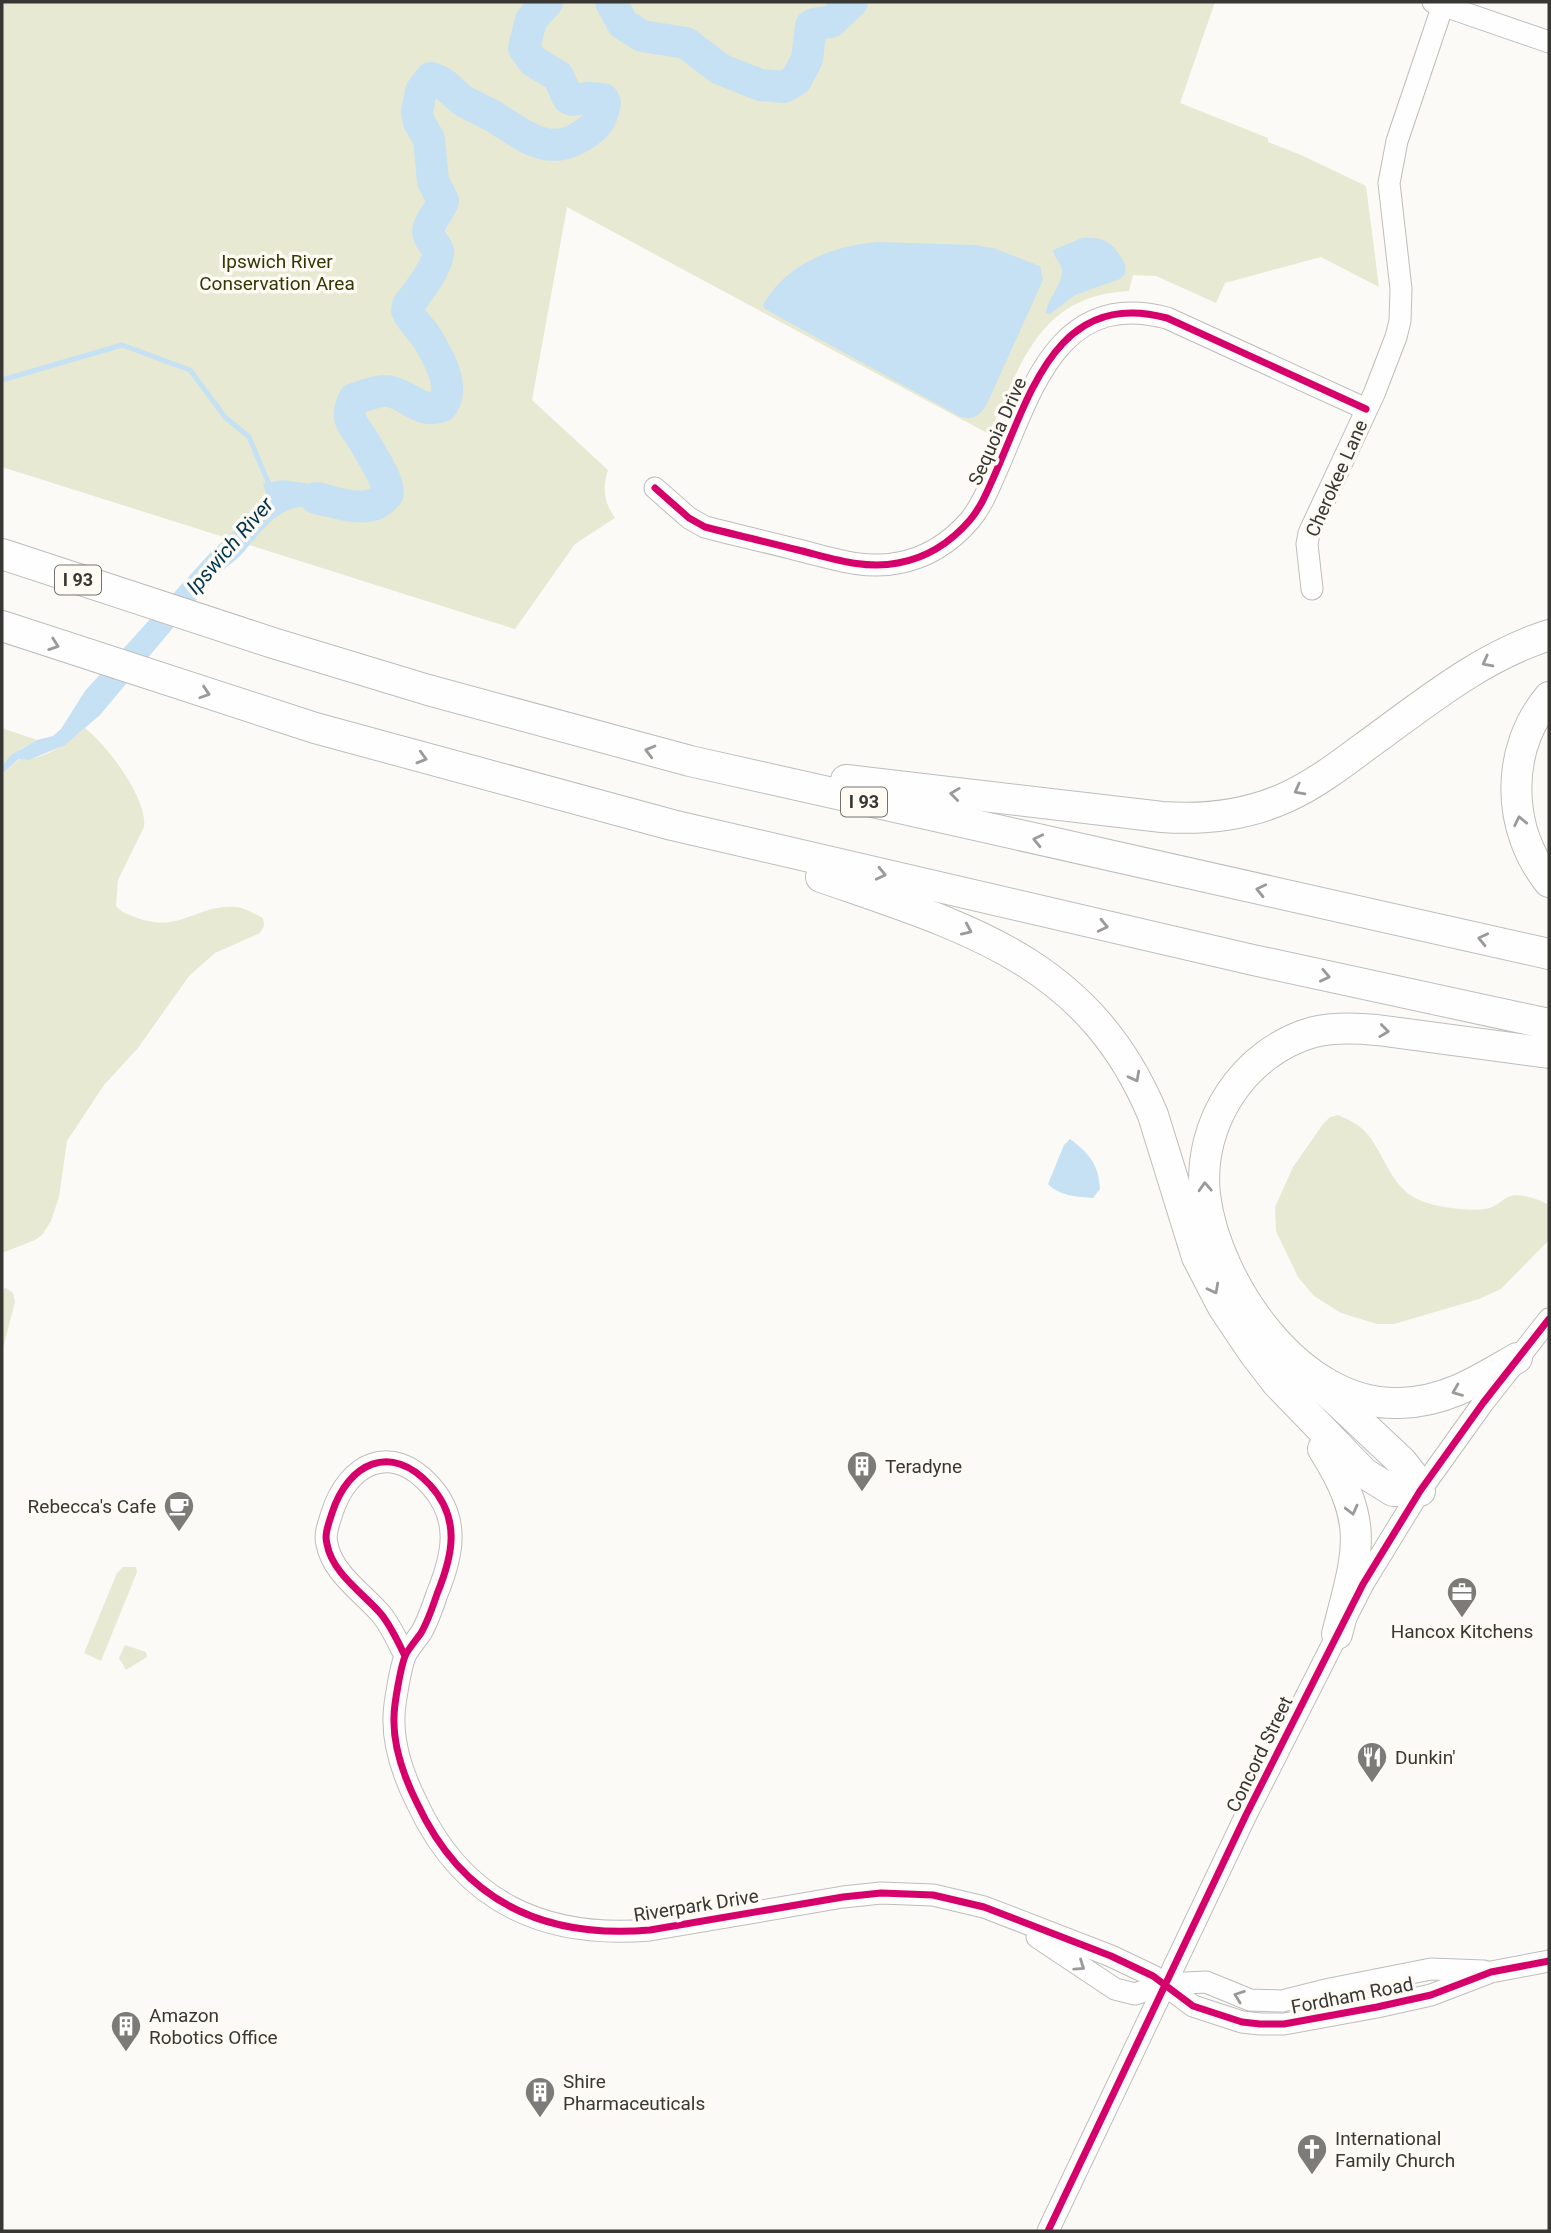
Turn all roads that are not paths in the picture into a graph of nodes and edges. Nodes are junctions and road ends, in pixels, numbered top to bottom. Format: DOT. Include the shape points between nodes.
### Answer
graph roads {
  1 [pos="1438,4"];
  2 [pos="1549,43"];
  3 [pos="1366,409"];
  4 [pos="655,488"];
  5 [pos="2,554"];
  6 [pos="1312,589"];
  7 [pos="2,626"];
  8 [pos="1549,635"];
  9 [pos="1549,697"];
  10 [pos="690,761"];
  11 [pos="672,825"];
  12 [pos="1549,882"];
  13 [pos="1549,954"];
  14 [pos="1549,1024"];
  15 [pos="1549,1053"];
  16 [pos="1549,1320"];
  17 [pos="1517,1359"];
  18 [pos="1290,1376"];
  19 [pos="1420,1492"];
  20 [pos="1337,1634"];
  21 [pos="405,1656"];
  22 [pos="1003,1914"];
  23 [pos="1549,1961"];
  24 [pos="1165,1984"];
  25 [pos="1048,2231"];
  1 -- 2 [label="street"];
  1 -- 3 [label="street, Cherokee Lane" via="1392,162 1388,194 1401,313 1389,358"];
  3 -- 4 [label="street, Sequoia Drive" via="1167,318 1117,314 1089,323 1057,348 976,512 947,542 918,557 888,565 856,564 705,527"];
  3 -- 6 [label="street, Cherokee Lane" via="1309,533"];
  10 -- 5 [label="highway, I 93, one-way" via="428,690"];
  7 -- 11 [label="highway, one-way" via="328,731"];
  8 -- 10 [label="highway, one-way" via="1506,652 1455,681 1307,787 1271,803 1225,815 1178,818 1091,810"];
  12 -- 9 [label="highway, one-way" via="1527,843 1516,785 1526,736"];
  13 -- 10 [label="highway, I 93, one-way"];
  11 -- 14 [label="highway, one-way"];
  11 -- 18 [label="highway, one-way" via="966,929 1020,958 1087,1010 1121,1052 1144,1093 1197,1258 1214,1291 1254,1353"];
  18 -- 15 [label="highway, one-way" via="1241,1295 1207,1210 1207,1149 1219,1112 1237,1083 1279,1047 1333,1029 1377,1030"];
  16 -- 17 [label="street, Concord Street"];
  17 -- 18 [label="highway, one-way" via="1459,1392 1399,1404 1369,1400"];
  17 -- 19 [label="street, Concord Street"];
  18 -- 19 [label="highway" via="1402,1462"];
  18 -- 20 [label="highway, one-way" via="1354,1514 1354,1560"];
  19 -- 20 [label="street, Concord Street"];
  20 -- 24 [label="street, Concord Street"];
  21 -- 21 [label="street, Riverpark Drive" via="422,1631 448,1564 451,1527 440,1496 423,1477 397,1463 375,1461 345,1485 327,1526 326,1543 341,1573 384,1617"];
  21 -- 22 [label="street, Riverpark Drive" via="394,1716 397,1748 409,1788 449,1857 486,1891 524,1914 560,1926 620,1932 881,1893 958,1900"];
  22 -- 24 [label="street, Riverpark Drive" via="1140,1968"];
  22 -- 24 [label="street, Riverpark Drive, one-way" via="1115,1989 1135,1993"];
  23 -- 24 [label="street, Fordham Road" via="1491,1972 1431,1969 1282,2001 1264,2002 1206,1982"];
  24 -- 25 [label="street, Concord Street"];
}
